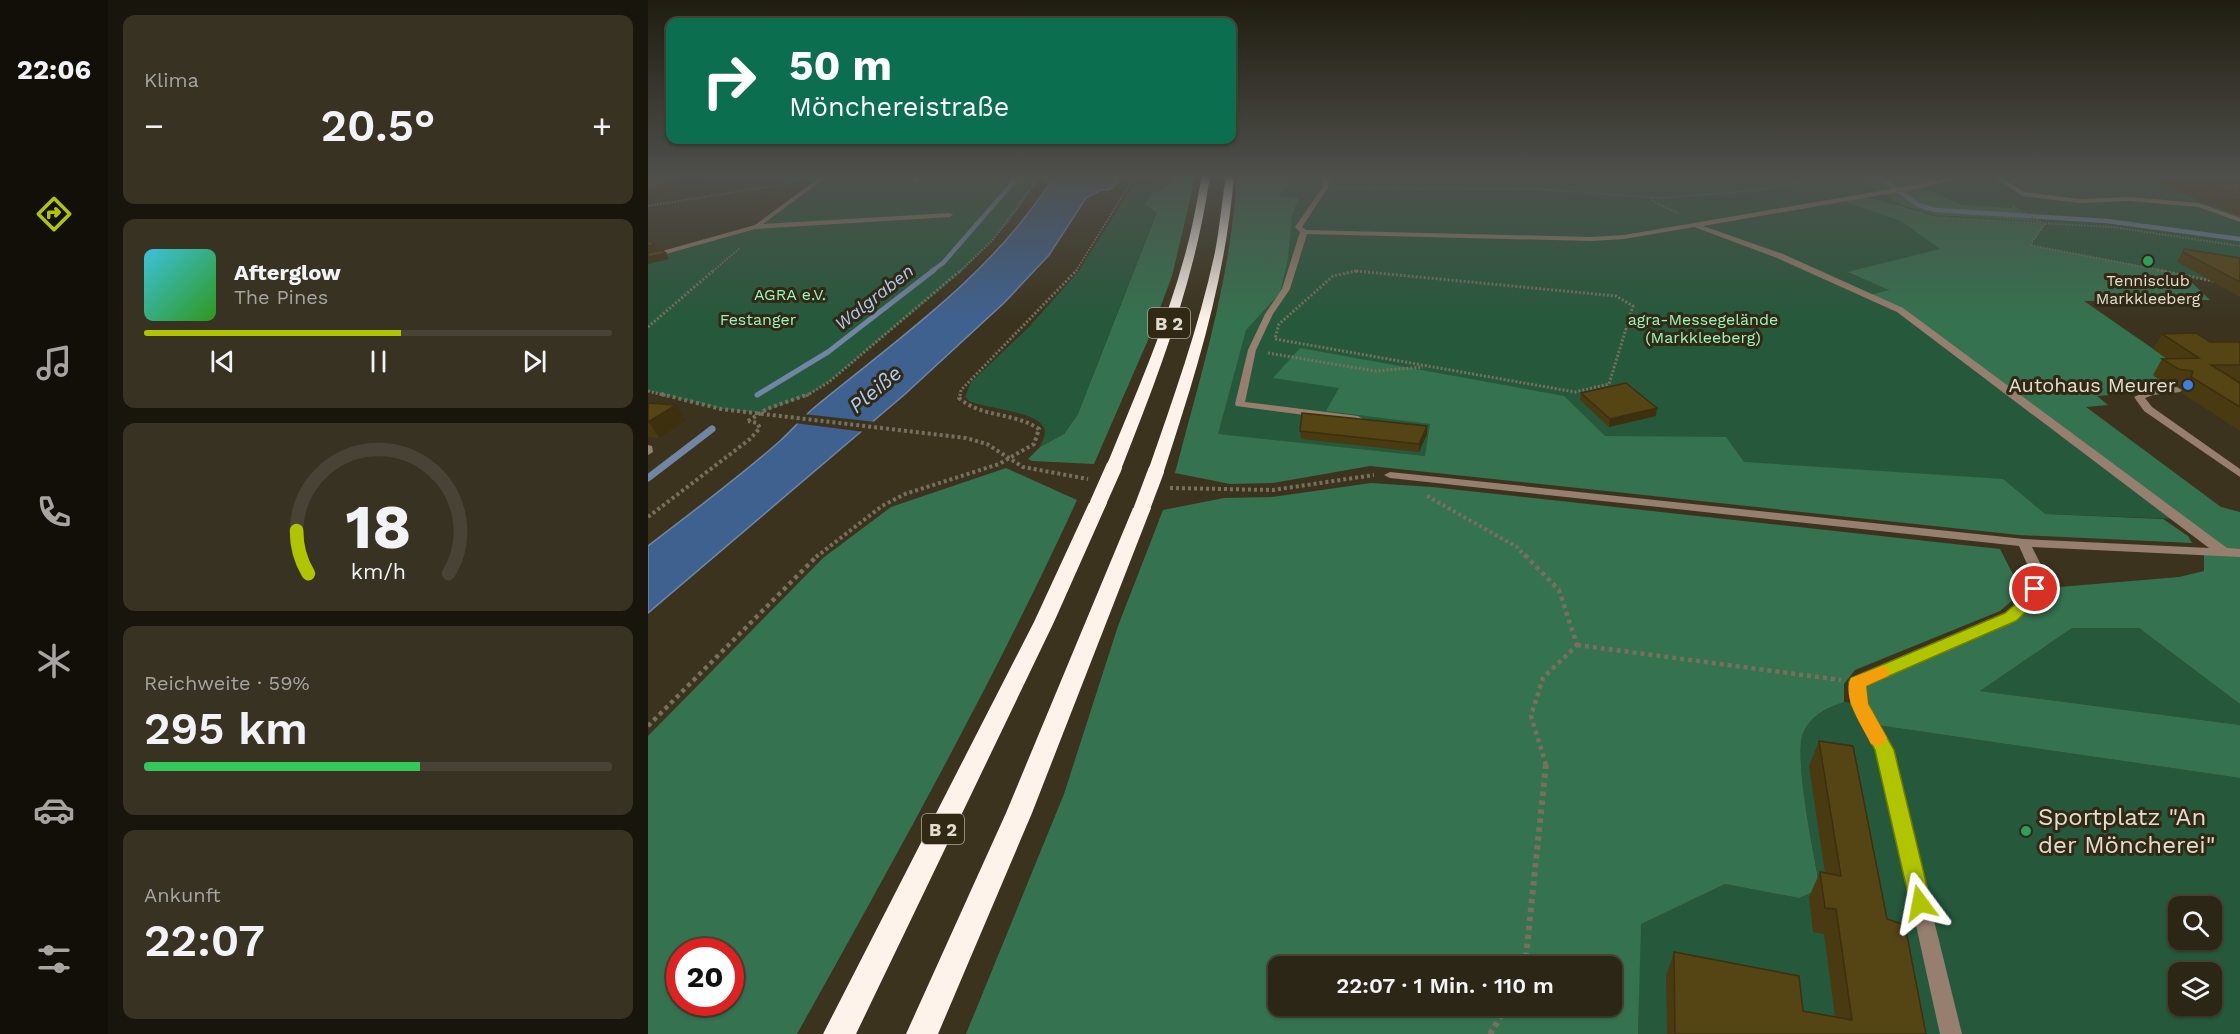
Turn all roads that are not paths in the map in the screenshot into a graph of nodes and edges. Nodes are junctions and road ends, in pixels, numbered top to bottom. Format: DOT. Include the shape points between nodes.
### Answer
graph roads {
  1 [pos="759,223"];
  2 [pos="815,223"];
  3 [pos="1198,223"];
  4 [pos="1224,223"];
  5 [pos="1301,223"];
  6 [pos="1703,223"];
  7 [pos="1693,225"];
  8 [pos="754,227"];
  9 [pos="1304,232"];
  10 [pos="648,257"];
  11 [pos="2177,390"];
  12 [pos="1370,420"];
  13 [pos="2240,474"];
  14 [pos="1390,475"];
  15 [pos="2024,543"];
  16 [pos="2223,552"];
  17 [pos="2240,554"];
  18 [pos="839,1034"];
  19 [pos="922,1034"];
  20 [pos="1951,1034"];
  1 -- 8 [label="lane"];
  2 -- 8 [label="lane"];
  3 -- 18 [label="highway, B 2, bridge" via="1176,304 1114,467 1044,622"];
  4 -- 19 [label="highway, B 2, bridge" via="1209,303 1156,471 1019,813"];
  5 -- 9 [label="lane" via="1298,227"];
  6 -- 7 [label="lane"];
  7 -- 9 [label="lane" via="1591,239"];
  7 -- 16 [label="lane" via="1780,256 1900,310"];
  8 -- 10 [label="lane"];
  9 -- 12 [label="lane" via="1286,290 1252,350 1240,405"];
  11 -- 13 [label="lane" via="2139,397 2148,409"];
  14 -- 15 [label="lane"];
  15 -- 16 [label="lane"];
  15 -- 20 [label="lane" via="2038,573 2034,597 2010,617 1857,682 1860,704 1884,750"];
  16 -- 17 [label="lane"];
}
